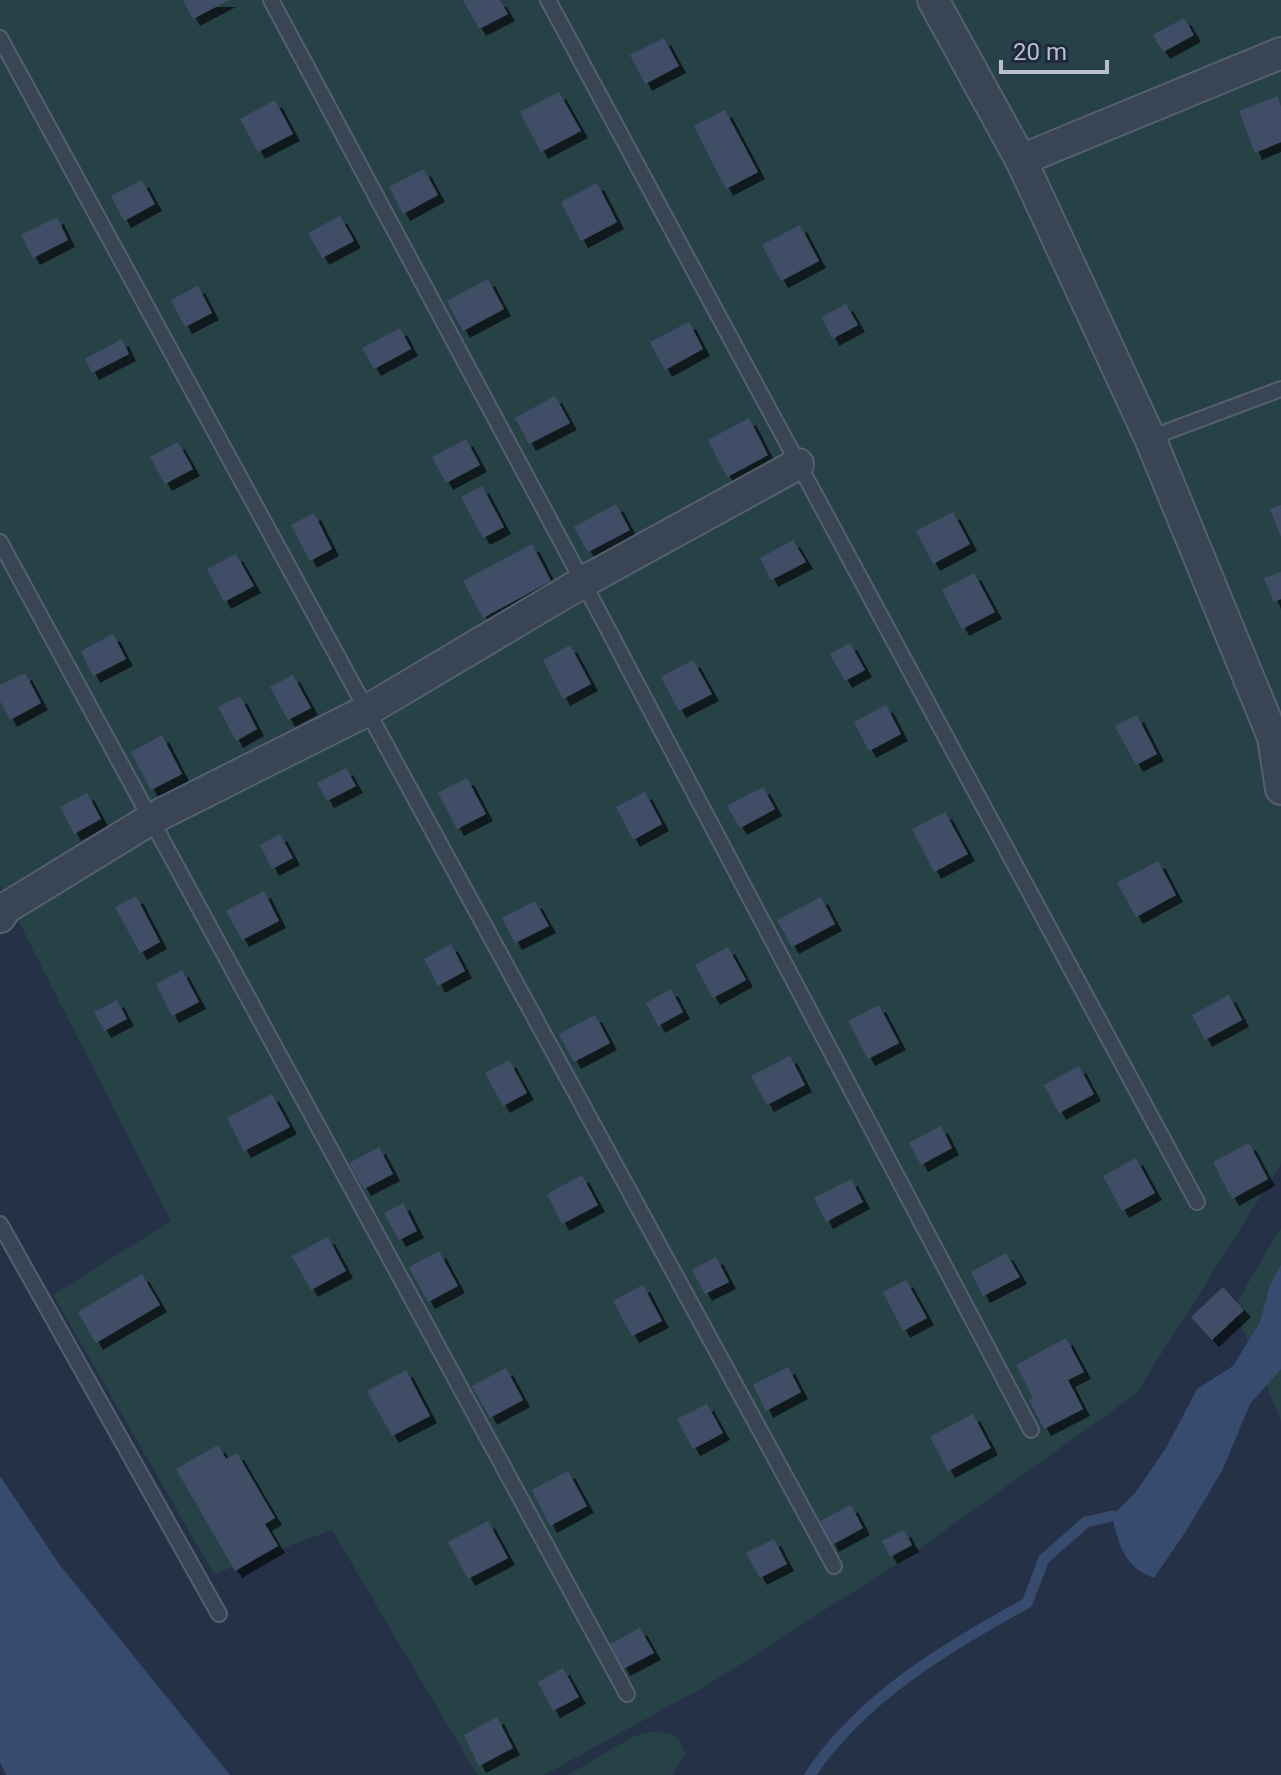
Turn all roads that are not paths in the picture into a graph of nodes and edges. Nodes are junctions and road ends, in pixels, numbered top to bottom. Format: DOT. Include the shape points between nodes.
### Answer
graph roads {
  1 [pos="271,0"];
  2 [pos="548,0"];
  3 [pos="933,0"];
  4 [pos="0,38"];
  5 [pos="1281,53"];
  6 [pos="1021,160"];
  7 [pos="1281,389"];
  8 [pos="1150,438"];
  9 [pos="798,464"];
  10 [pos="0,542"];
  11 [pos="583,582"];
  12 [pos="366,711"];
  13 [pos="1277,736"];
  14 [pos="1281,789"];
  15 [pos="151,819"];
  16 [pos="0,917"];
  17 [pos="1197,1202"];
  18 [pos="0,1224"];
  19 [pos="1031,1430"];
  20 [pos="834,1566"];
  21 [pos="219,1614"];
  22 [pos="627,1694"];
  1 -- 11 [label="lane"];
  2 -- 9 [label="lane"];
  3 -- 6 [label="street"];
  4 -- 12 [label="lane"];
  5 -- 6 [label="street"];
  6 -- 8 [label="street"];
  7 -- 8 [label="lane"];
  8 -- 13 [label="street"];
  9 -- 11 [label="street"];
  9 -- 17 [label="lane"];
  10 -- 15 [label="lane"];
  11 -- 12 [label="street"];
  11 -- 19 [label="lane"];
  12 -- 15 [label="street"];
  12 -- 20 [label="lane"];
  13 -- 14 [label="street"];
  15 -- 16 [label="street" via="6,908"];
  15 -- 22 [label="lane"];
  18 -- 21 [label="lane"];
}
